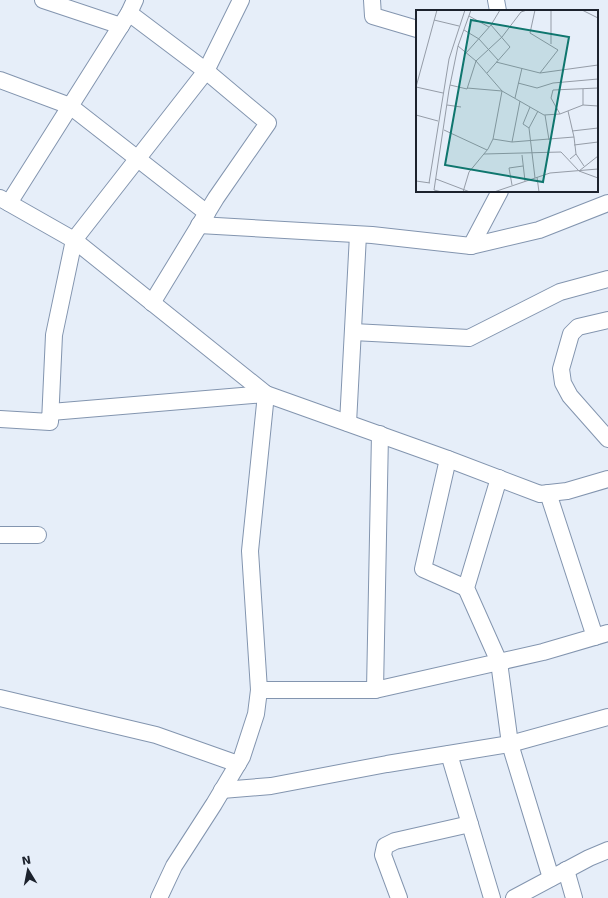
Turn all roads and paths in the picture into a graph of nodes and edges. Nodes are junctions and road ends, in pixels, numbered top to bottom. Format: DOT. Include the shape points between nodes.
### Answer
graph roads {
  1 [pos="43,0"];
  2 [pos="241,0"];
  3 [pos="372,0"];
  4 [pos="496,0"];
  5 [pos="498,10"];
  6 [pos="129,13"];
  7 [pos="416,29"];
  8 [pos="206,71"];
  9 [pos="0,80"];
  10 [pos="70,106"];
  11 [pos="137,159"];
  12 [pos="499,192"];
  13 [pos="5,201"];
  14 [pos="608,203"];
  15 [pos="203,219"];
  16 [pos="358,235"];
  17 [pos="74,240"];
  18 [pos="471,246"];
  19 [pos="608,279"];
  20 [pos="152,303"];
  21 [pos="608,320"];
  22 [pos="353,332"];
  23 [pos="266,394"];
  24 [pos="51,412"];
  25 [pos="0,419"];
  26 [pos="348,423"];
  27 [pos="380,434"];
  28 [pos="608,439"];
  29 [pos="448,459"];
  30 [pos="499,478"];
  31 [pos="608,479"];
  32 [pos="548,493"];
  33 [pos="0,535"];
  34 [pos="38,535"];
  35 [pos="466,588"];
  36 [pos="601,634"];
  37 [pos="498,662"];
  38 [pos="258,690"];
  39 [pos="375,690"];
  40 [pos="0,698"];
  41 [pos="608,717"];
  42 [pos="510,744"];
  43 [pos="449,754"];
  44 [pos="238,764"];
  45 [pos="222,790"];
  46 [pos="470,824"];
  47 [pos="608,850"];
  48 [pos="566,870"];
  49 [pos="551,878"];
  50 [pos="159,898"];
  51 [pos="399,898"];
  52 [pos="492,898"];
  53 [pos="514,898"];
  54 [pos="574,898"];
  1 -- 6 [label="street"];
  2 -- 8 [label="street"];
  3 -- 7 [label="street" via="373,16"];
  4 -- 5 [label="street"];
  6 -- 8 [label="street"];
  6 -- 10 [label="street"];
  8 -- 11 [label="street"];
  8 -- 15 [label="street" via="268,123"];
  9 -- 10 [label="street"];
  10 -- 11 [label="street"];
  10 -- 13 [label="street"];
  11 -- 15 [label="street"];
  11 -- 17 [label="street"];
  12 -- 18 [label="street"];
  13 -- 17 [label="street"];
  14 -- 18 [label="street" via="539,230"];
  15 -- 16 [label="street"];
  15 -- 20 [label="street"];
  16 -- 18 [label="street"];
  16 -- 22 [label="street"];
  17 -- 20 [label="street"];
  17 -- 24 [label="street" via="54,335"];
  19 -- 22 [label="street" via="560,292 469,338"];
  20 -- 23 [label="street"];
  21 -- 28 [label="street" via="578,327 571,334 560,369 563,383 570,396"];
  22 -- 26 [label="street"];
  23 -- 24 [label="street"];
  23 -- 26 [label="street"];
  23 -- 38 [label="street" via="250,551"];
  24 -- 25 [label="street" via="50,422"];
  26 -- 27 [label="street"];
  27 -- 29 [label="street"];
  27 -- 39 [label="street"];
  29 -- 30 [label="street"];
  29 -- 35 [label="street" via="423,569"];
  30 -- 32 [label="street" via="540,494"];
  30 -- 35 [label="street"];
  31 -- 32 [label="street" via="567,491"];
  32 -- 36 [label="street"];
  33 -- 34 [label="street"];
  35 -- 37 [label="street"];
  36 -- 37 [label="street" via="543,652"];
  37 -- 39 [label="street"];
  37 -- 42 [label="street"];
  38 -- 39 [label="street"];
  38 -- 44 [label="street" via="256,714"];
  40 -- 44 [label="street" via="156,735"];
  41 -- 42 [label="street"];
  42 -- 43 [label="street"];
  42 -- 49 [label="street"];
  43 -- 45 [label="street" via="271,786"];
  43 -- 46 [label="street"];
  44 -- 45 [label="street"];
  45 -- 50 [label="street" via="174,866"];
  46 -- 51 [label="street" via="395,841 385,846 382,855"];
  46 -- 52 [label="street"];
  47 -- 48 [label="street"];
  48 -- 49 [label="street"];
  48 -- 54 [label="street"];
  49 -- 53 [label="street"];
}
